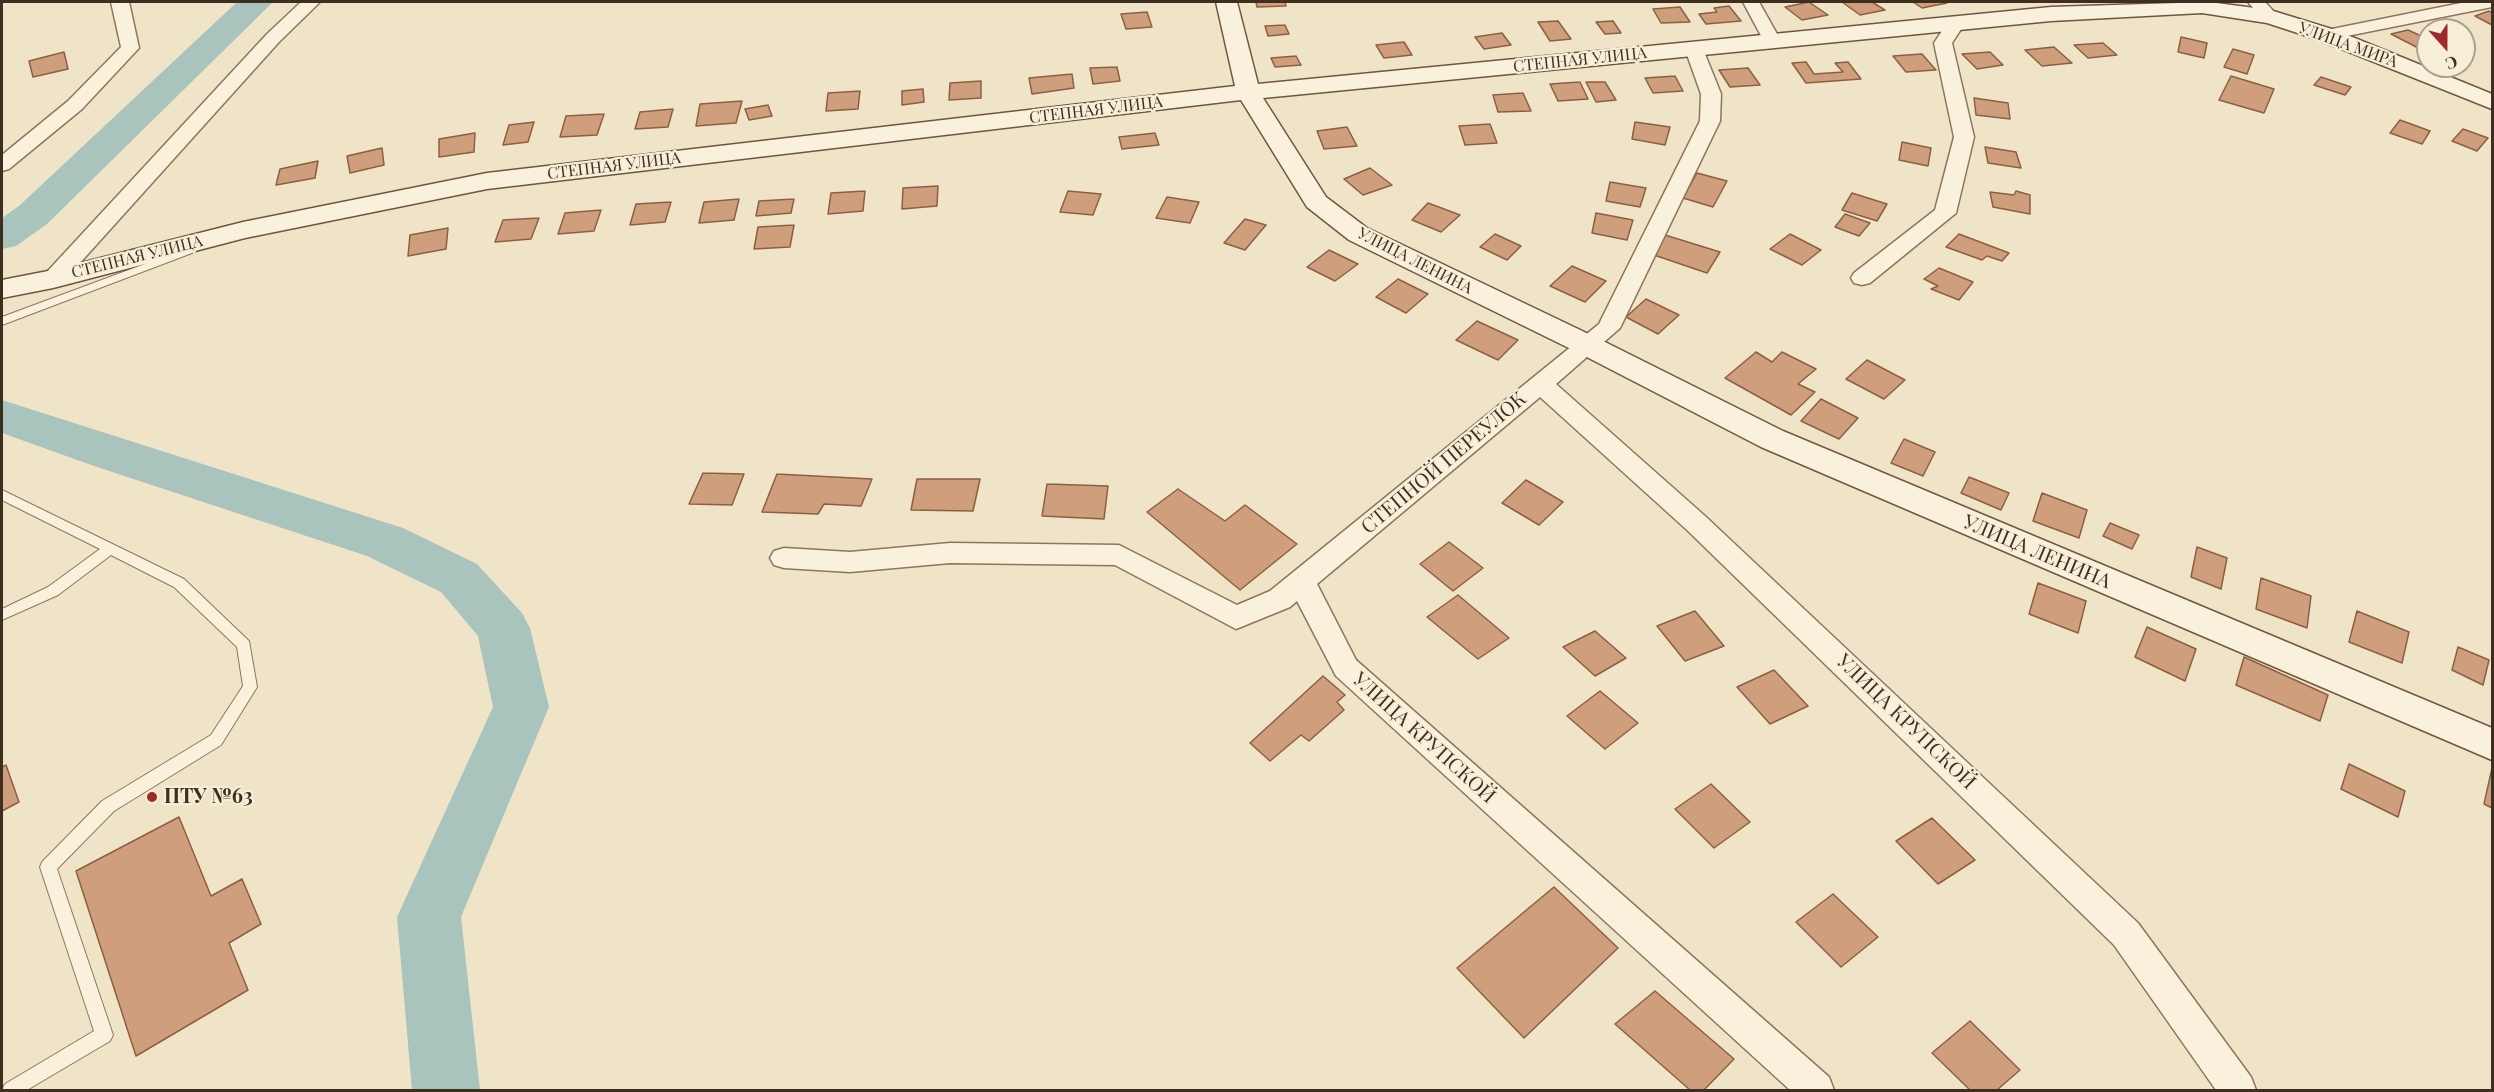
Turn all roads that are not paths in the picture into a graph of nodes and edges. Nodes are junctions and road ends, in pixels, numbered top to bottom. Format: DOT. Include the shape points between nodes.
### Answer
graph roads {
  1 [pos="120,2"];
  2 [pos="311,2"];
  3 [pos="1226,2"];
  4 [pos="1751,2"];
  5 [pos="2490,2"];
  6 [pos="2202,7"];
  7 [pos="2263,10"];
  8 [pos="1956,23"];
  9 [pos="2328,36"];
  10 [pos="1772,41"];
  11 [pos="1694,49"];
  12 [pos="1248,92"];
  13 [pos="2493,102"];
  14 [pos="2,165"];
  15 [pos="243,230"];
  16 [pos="1862,278"];
  17 [pos="52,279"];
  18 [pos="11,287"];
  19 [pos="2,321"];
  20 [pos="1588,346"];
  21 [pos="1540,384"];
  22 [pos="2,495"];
  23 [pos="110,549"];
  24 [pos="784,558"];
  25 [pos="1301,581"];
  26 [pos="2,615"];
  27 [pos="2493,744"];
  28 [pos="11,1090"];
  29 [pos="1816,1090"];
  30 [pos="2238,1090"];
  1 -- 14 [label="street" via="130,48 75,105"];
  2 -- 17 [label="street" via="273,38"];
  3 -- 12 [label="main road, УЛИЦА ЛЕНИНА"];
  4 -- 10 [label="street"];
  5 -- 9 [label="street"];
  6 -- 7 [label="main road, УЛИЦА МИРА"];
  6 -- 8 [label="main road, СТЕПНАЯ УЛИЦА"];
  7 -- 9 [label="main road, УЛИЦА МИРА"];
  8 -- 10 [label="main road, СТЕПНАЯ УЛИЦА"];
  8 -- 16 [label="street" via="1943,43 1964,137 1945,213"];
  9 -- 13 [label="main road, УЛИЦА МИРА"];
  10 -- 11 [label="main road, СТЕПНАЯ УЛИЦА"];
  11 -- 12 [label="main road, СТЕПНАЯ УЛИЦА"];
  11 -- 20 [label="street" via="1711,94 1710,121 1608,328"];
  12 -- 15 [label="main road, СТЕПНАЯ УЛИЦА" via="487,181"];
  12 -- 20 [label="main road, УЛИЦА ЛЕНИНА" via="1316,202 1358,234"];
  15 -- 17 [label="main road, СТЕПНАЯ УЛИЦА"];
  15 -- 19 [label="lane"];
  17 -- 18 [label="main road, СТЕПНАЯ УЛИЦА"];
  20 -- 21 [label="street, СТЕПНОЙ ПЕРЕУЛОК"];
  20 -- 27 [label="main road, УЛИЦА ЛЕНИНА" via="1772,439"];
  21 -- 25 [label="street, СТЕПНОЙ ПЕРЕУЛОК"];
  21 -- 30 [label="street, УЛИЦА КРУПСКОЙ" via="1696,523 2126,934"];
  22 -- 23 [label="lane"];
  23 -- 26 [label="lane" via="53,591"];
  23 -- 28 [label="lane" via="179,583 244,645 250,687 216,740 108,806 48,867 104,1035"];
  24 -- 25 [label="street, СТЕПНОЙ ПЕРЕУЛОК" via="850,562 950,553 1119,555 1236,618 1280,599"];
  25 -- 29 [label="street, УЛИЦА КРУПСКОЙ" via="1346,669"];
}
